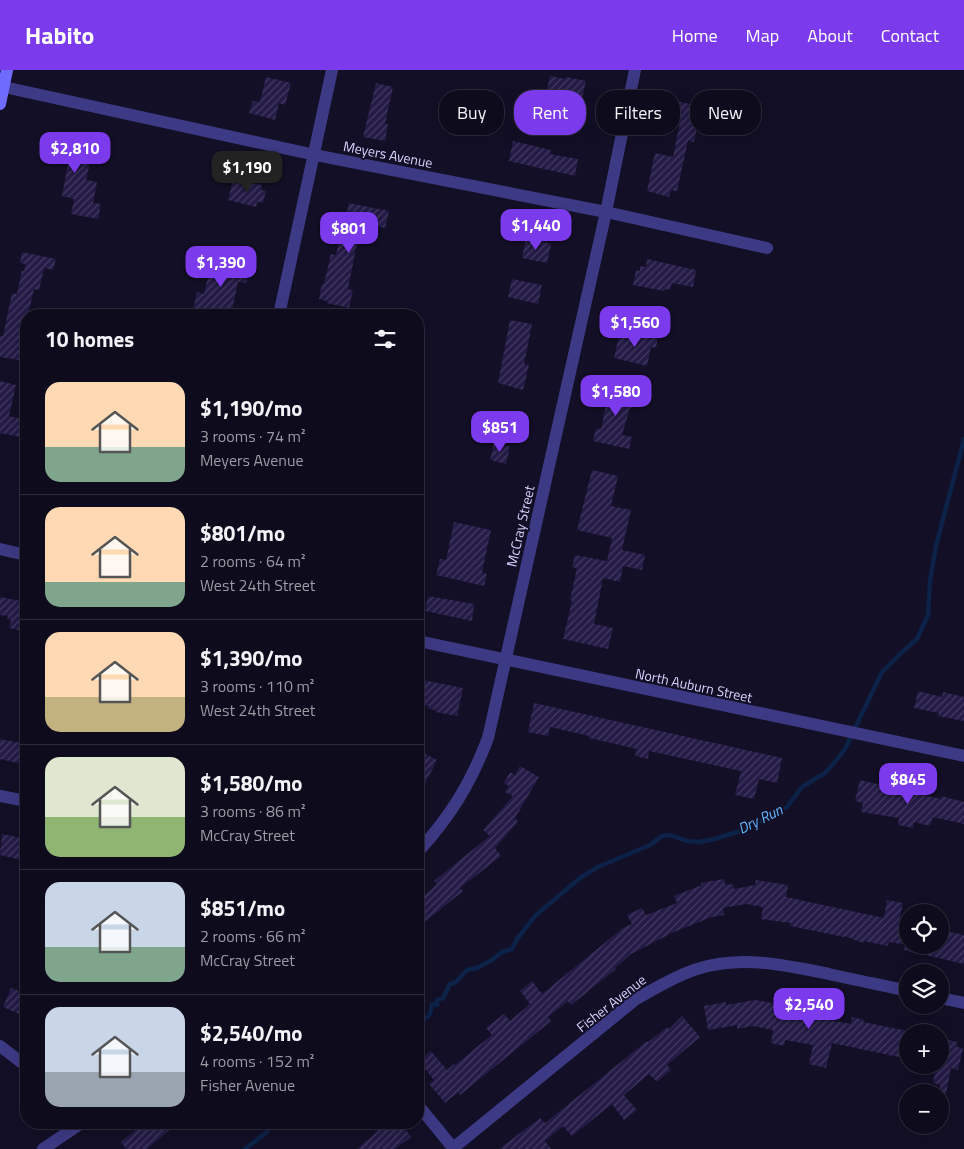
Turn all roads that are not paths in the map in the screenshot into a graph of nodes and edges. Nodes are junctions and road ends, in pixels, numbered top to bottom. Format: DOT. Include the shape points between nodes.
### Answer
graph roads {
  1 [pos="7,70"];
  2 [pos="332,70"];
  3 [pos="635,70"];
  4 [pos="4,86"];
  5 [pos="0,104"];
  6 [pos="314,155"];
  7 [pos="606,212"];
  8 [pos="767,248"];
  9 [pos="280,309"];
  10 [pos="0,549"];
  11 [pos="20,554"];
  12 [pos="424,642"];
  13 [pos="505,661"];
  14 [pos="964,756"];
  15 [pos="0,796"];
  16 [pos="20,801"];
  17 [pos="424,845"];
  18 [pos="899,989"];
  19 [pos="949,1000"];
  20 [pos="964,1003"];
  21 [pos="0,1046"];
  22 [pos="20,1061"];
  23 [pos="424,1113"];
  24 [pos="71,1129"];
  25 [pos="43,1149"];
  26 [pos="453,1149"];
  1 -- 4 [label="main road"];
  2 -- 6 [label="street"];
  3 -- 7 [label="street, McCray Street"];
  4 -- 5 [label="main road"];
  4 -- 6 [label="street, Meyers Avenue"];
  6 -- 7 [label="street, Meyers Avenue"];
  6 -- 9 [label="street"];
  7 -- 8 [label="street, Meyers Avenue"];
  7 -- 13 [label="street, McCray Street"];
  10 -- 11 [label="street"];
  12 -- 13 [label="street, North Auburn Street"];
  13 -- 14 [label="street, North Auburn Street"];
  13 -- 17 [label="street, McCray Street" via="488,738 478,764 454,809"];
  15 -- 16 [label="street"];
  18 -- 26 [label="street, Fisher Avenue" via="761,962 698,968 660,984 636,999"];
  19 -- 20 [label="street"];
  21 -- 22 [label="street"];
  23 -- 26 [label="street"];
  24 -- 25 [label="street"];
}
